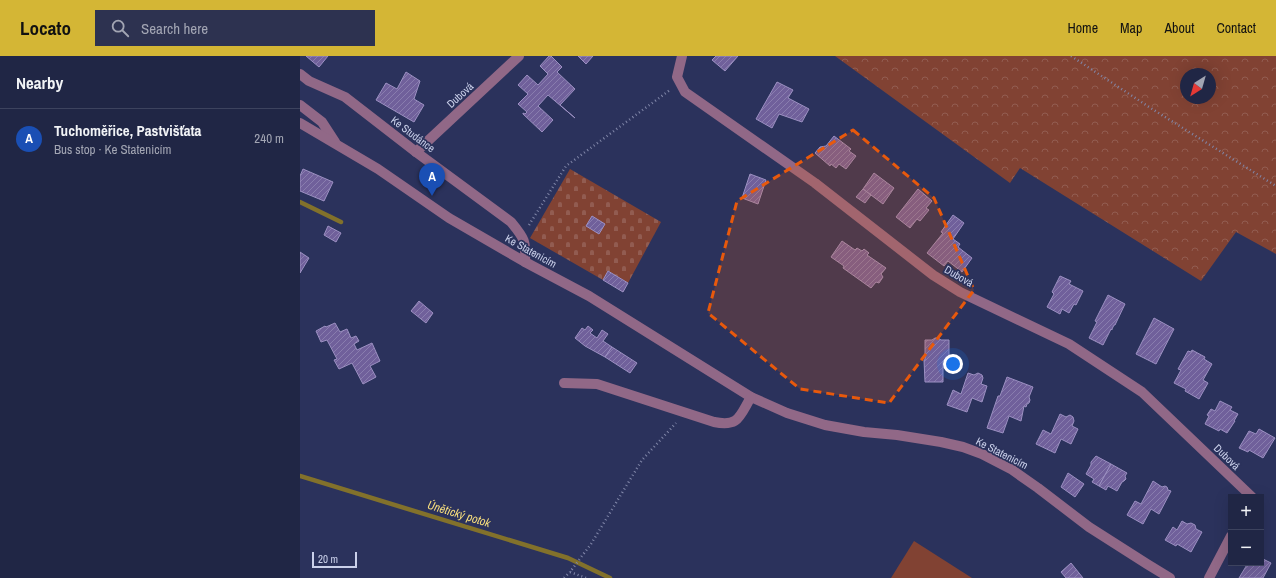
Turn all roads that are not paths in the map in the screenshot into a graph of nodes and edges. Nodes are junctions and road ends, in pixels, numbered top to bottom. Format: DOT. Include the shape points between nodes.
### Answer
graph roads {
  1 [pos="520,56"];
  2 [pos="682,56"];
  3 [pos="300,74"];
  4 [pos="300,105"];
  5 [pos="300,123"];
  6 [pos="336,144"];
  7 [pos="416,152"];
  8 [pos="525,262"];
  9 [pos="564,383"];
  10 [pos="750,397"];
  11 [pos="1249,494"];
  12 [pos="1228,542"];
  13 [pos="1170,578"];
  14 [pos="1209,578"];
  1 -- 7 [label="street, Dubová"];
  2 -- 11 [label="street, Dubová" via="677,77 685,92 815,183 933,275 960,292 1069,344 1142,392"];
  3 -- 7 [label="street, Ke Studánce" via="309,81 345,97"];
  4 -- 6 [label="street" via="322,122"];
  5 -- 6 [label="street, Ke Statenicím"];
  6 -- 8 [label="street, Ke Statenicím" via="378,169 449,218"];
  7 -- 8 [label="street, Ke Studánce" via="511,222 522,236"];
  8 -- 10 [label="street, Ke Statenicím" via="589,296"];
  9 -- 10 [label="street" via="597,384 726,424 739,417"];
  10 -- 13 [label="street, Ke Statenicím" via="787,413 825,425 942,442 982,454 1011,469 1090,527"];
  12 -- 14 [label="street"];
}
